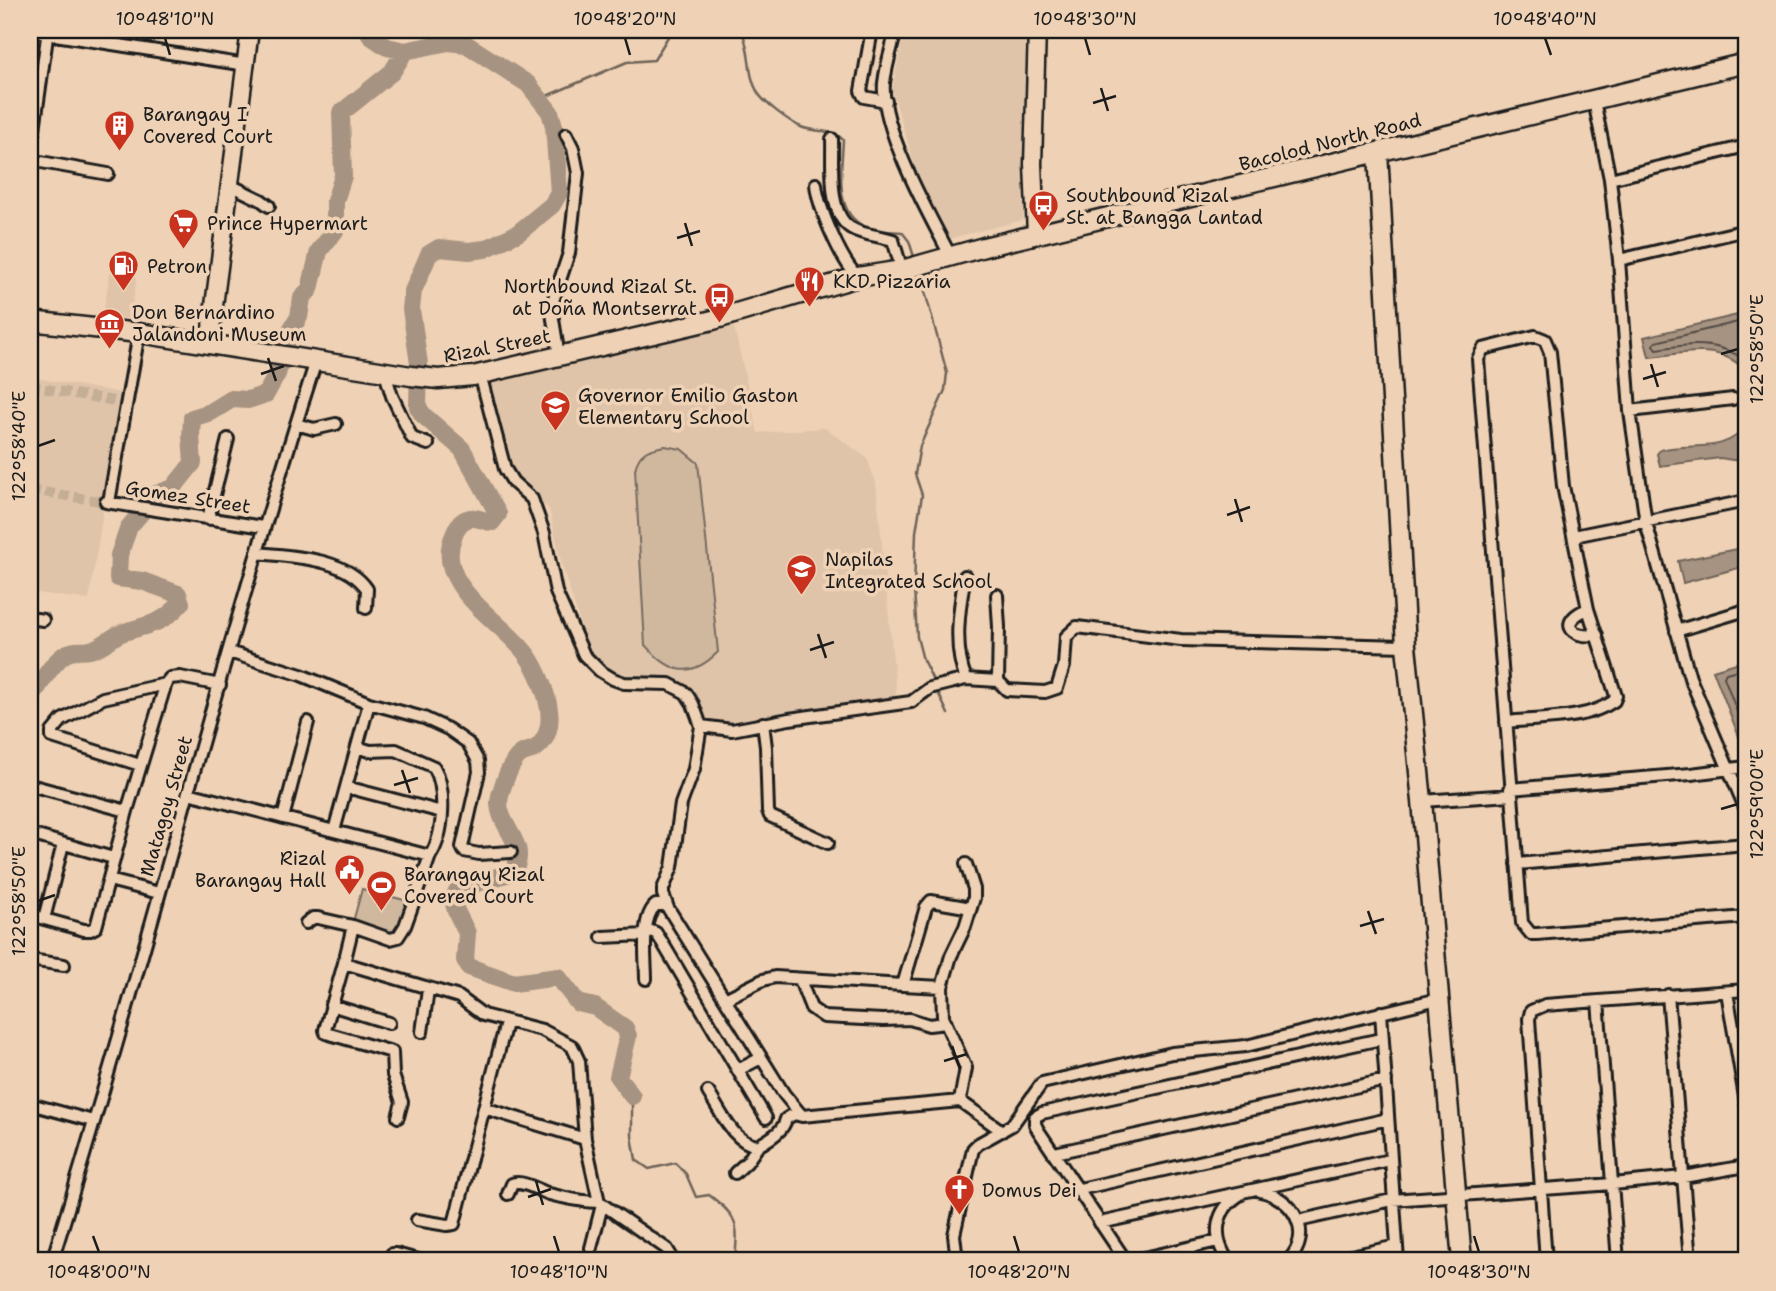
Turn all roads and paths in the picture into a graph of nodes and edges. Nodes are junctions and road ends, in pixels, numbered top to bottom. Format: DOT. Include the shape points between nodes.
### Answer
graph roads {
  1 [pos="250,30"];
  2 [pos="872,30"];
  3 [pos="896,30"];
  4 [pos="1037,30"];
  5 [pos="30,31"];
  6 [pos="48,32"];
  7 [pos="1746,63"];
  8 [pos="246,65"];
  9 [pos="886,101"];
  10 [pos="1594,101"];
  11 [pos="566,134"];
  12 [pos="832,139"];
  13 [pos="1746,146"];
  14 [pos="1378,152"];
  15 [pos="30,159"];
  16 [pos="108,174"];
  17 [pos="1610,178"];
  18 [pos="816,184"];
  19 [pos="230,185"];
  20 [pos="269,206"];
  21 [pos="1746,230"];
  22 [pos="1036,235"];
  23 [pos="950,255"];
  24 [pos="1619,260"];
  25 [pos="911,268"];
  26 [pos="858,277"];
  27 [pos="30,321"];
  28 [pos="139,333"];
  29 [pos="209,344"];
  30 [pos="559,356"];
  31 [pos="307,360"];
  32 [pos="385,373"];
  33 [pos="480,374"];
  34 [pos="1733,399"];
  35 [pos="1630,411"];
  36 [pos="296,424"];
  37 [pos="336,424"];
  38 [pos="229,439"];
  39 [pos="428,444"];
  40 [pos="1746,501"];
  41 [pos="208,519"];
  42 [pos="1646,523"];
  43 [pos="263,527"];
  44 [pos="1574,536"];
  45 [pos="257,553"];
  46 [pos="965,576"];
  47 [pos="997,595"];
  48 [pos="366,608"];
  49 [pos="1588,608"];
  50 [pos="1746,610"];
  51 [pos="30,618"];
  52 [pos="43,620"];
  53 [pos="1676,631"];
  54 [pos="1597,635"];
  55 [pos="1406,646"];
  56 [pos="229,652"];
  57 [pos="966,679"];
  58 [pos="998,681"];
  59 [pos="166,684"];
  60 [pos="220,685"];
  61 [pos="369,703"];
  62 [pos="308,722"];
  63 [pos="1507,722"];
  64 [pos="763,723"];
  65 [pos="701,726"];
  66 [pos="357,747"];
  67 [pos="140,765"];
  68 [pos="1746,767"];
  69 [pos="1729,770"];
  70 [pos="30,785"];
  71 [pos="346,787"];
  72 [pos="1511,792"];
  73 [pos="188,793"];
  74 [pos="1422,801"];
  75 [pos="1746,810"];
  76 [pos="127,811"];
  77 [pos="442,812"];
  78 [pos="283,818"];
  79 [pos="334,831"];
  80 [pos="30,834"];
  81 [pos="828,843"];
  82 [pos="63,844"];
  83 [pos="1746,844"];
  84 [pos="511,852"];
  85 [pos="430,856"];
  86 [pos="113,858"];
  87 [pos="966,864"];
  88 [pos="1517,864"];
  89 [pos="109,880"];
  90 [pos="159,893"];
  91 [pos="667,905"];
  92 [pos="971,908"];
  93 [pos="30,915"];
  94 [pos="1746,917"];
  95 [pos="44,919"];
  96 [pos="306,923"];
  97 [pos="353,926"];
  98 [pos="646,932"];
  99 [pos="602,937"];
  100 [pos="30,960"];
  101 [pos="344,963"];
  102 [pos="64,965"];
  103 [pos="646,979"];
  104 [pos="800,980"];
  105 [pos="902,985"];
  106 [pos="942,987"];
  107 [pos="428,989"];
  108 [pos="1746,990"];
  109 [pos="1727,992"];
  110 [pos="1668,995"];
  111 [pos="725,999"];
  112 [pos="1438,999"];
  113 [pos="1598,1001"];
  114 [pos="331,1006"];
  115 [pos="1381,1012"];
  116 [pos="389,1023"];
  117 [pos="506,1023"];
  118 [pos="946,1023"];
  119 [pos="422,1032"];
  120 [pos="1381,1039"];
  121 [pos="761,1058"];
  122 [pos="738,1070"];
  123 [pos="1386,1080"];
  124 [pos="708,1092"];
  125 [pos="960,1101"];
  126 [pos="1746,1103"];
  127 [pos="30,1104"];
  128 [pos="484,1108"];
  129 [pos="802,1116"];
  130 [pos="398,1117"];
  131 [pos="766,1118"];
  132 [pos="1388,1119"];
  133 [pos="93,1121"];
  134 [pos="1007,1128"];
  135 [pos="586,1139"];
  136 [pos="758,1146"];
  137 [pos="1055,1153"];
  138 [pos="1390,1160"];
  139 [pos="1746,1166"];
  140 [pos="735,1173"];
  141 [pos="1683,1177"];
  142 [pos="1613,1184"];
  143 [pos="1080,1189"];
  144 [pos="1246,1191"];
  145 [pos="1541,1191"];
  146 [pos="508,1194"];
  147 [pos="1458,1196"];
  148 [pos="1392,1200"];
  149 [pos="601,1203"];
  150 [pos="417,1220"];
  151 [pos="1298,1221"];
  152 [pos="1100,1223"];
  153 [pos="1218,1241"];
  154 [pos="1397,1247"];
  155 [pos="591,1248"];
  156 [pos="52,1261"];
  157 [pos="388,1261"];
  158 [pos="422,1261"];
  159 [pos="674,1261"];
  160 [pos="957,1261"];
  161 [pos="1129,1261"];
  162 [pos="1228,1261"];
  163 [pos="1287,1261"];
  164 [pos="1328,1261"];
  165 [pos="1398,1261"];
  166 [pos="1462,1261"];
  167 [pos="1546,1261"];
  168 [pos="1618,1261"];
  169 [pos="1690,1261"];
  1 -- 8 [label="street"];
  2 -- 9 [label="street" via="861,90 864,97"];
  3 -- 9 [label="street" via="884,84"];
  4 -- 22 [label="street"];
  5 -- 6 [label="street"];
  6 -- 8 [label="street"];
  6 -- 15 [label="street"];
  7 -- 10 [label="main road, Bacolod North Road"];
  8 -- 19 [label="street"];
  9 -- 23 [label="street" via="887,116 914,185"];
  10 -- 14 [label="main road, Bacolod North Road"];
  10 -- 17 [label="street"];
  11 -- 30 [label="street" via="578,173 569,253 551,307"];
  12 -- 25 [label="street" via="833,195 840,218 851,229 893,240"];
  13 -- 17 [label="street"];
  14 -- 22 [label="main road, Bacolod North Road"];
  14 -- 55 [label="main road"];
  15 -- 16 [label="street"];
  17 -- 24 [label="street"];
  18 -- 26 [label="street" via="826,221 849,269"];
  19 -- 20 [label="street"];
  19 -- 29 [label="street"];
  21 -- 24 [label="street"];
  22 -- 23 [label="main road, Bacolod North Road"];
  23 -- 25 [label="main road, Bacolod North Road"];
  24 -- 35 [label="street"];
  25 -- 26 [label="main road, Rizal Street"];
  26 -- 30 [label="main road, Rizal Street" via="713,320"];
  27 -- 28 [label="main road, Rizal Street"];
  28 -- 29 [label="main road, Rizal Street"];
  28 -- 41 [label="street, Gomez Street" via="108,502"];
  29 -- 31 [label="main road, Rizal Street"];
  30 -- 33 [label="main road, Rizal Street"];
  31 -- 32 [label="main road, Rizal Street"];
  31 -- 36 [label="street, Matagoy Street"];
  32 -- 33 [label="main road, Rizal Street" via="438,379"];
  32 -- 39 [label="street" via="412,438"];
  33 -- 65 [label="street" via="505,469 532,499 556,592 584,655 613,679 669,684 686,693"];
  34 -- 35 [label="street"];
  35 -- 42 [label="street"];
  36 -- 37 [label="street" via="314,429"];
  36 -- 43 [label="street, Matagoy Street"];
  38 -- 41 [label="street"];
  40 -- 42 [label="street"];
  41 -- 43 [label="street, Gomez Street"];
  42 -- 44 [label="street"];
  42 -- 53 [label="street"];
  43 -- 45 [label="street, Matagoy Street"];
  44 -- 49 [label="street"];
  44 -- 63 [label="street" via="1563,486 1548,346 1535,336 1483,349 1478,359"];
  45 -- 48 [label="street" via="317,562 356,577 367,589"];
  45 -- 56 [label="street, Matagoy Street"];
  46 -- 57 [label="street" via="960,651"];
  47 -- 58 [label="street"];
  49 -- 54 [label="street"];
  49 -- 54 [label="street" via="1573,616 1572,629 1584,637"];
  50 -- 53 [label="street"];
  51 -- 52 [label="street"];
  53 -- 69 [label="street" via="1690,678"];
  54 -- 63 [label="street" via="1615,689 1614,701 1575,715"];
  55 -- 58 [label="street" via="1181,640 1077,628 1066,637 1057,688 1045,692 1007,690"];
  55 -- 74 [label="main road"];
  56 -- 60 [label="street, Matagoy Street"];
  56 -- 61 [label="street"];
  57 -- 58 [label="street"];
  57 -- 64 [label="street" via="930,688 911,702"];
  59 -- 60 [label="street" via="170,678 180,677"];
  59 -- 67 [label="street"];
  59 -- 67 [label="street" via="103,698 62,720 52,732 52,737"];
  60 -- 73 [label="street, Matagoy Street"];
  61 -- 66 [label="street"];
  61 -- 84 [label="street" via="436,723 468,743 479,772 462,847 469,852"];
  62 -- 78 [label="street"];
  63 -- 72 [label="street"];
  64 -- 65 [label="street" via="732,730"];
  64 -- 81 [label="street" via="770,816"];
  65 -- 91 [label="street" via="663,889"];
  66 -- 71 [label="street"];
  66 -- 77 [label="street" via="396,750 434,767"];
  67 -- 76 [label="street"];
  68 -- 69 [label="street"];
  69 -- 72 [label="street"];
  69 -- 75 [label="street"];
  70 -- 76 [label="street"];
  71 -- 77 [label="street"];
  71 -- 79 [label="street"];
  72 -- 74 [label="street"];
  72 -- 88 [label="street"];
  73 -- 78 [label="street"];
  73 -- 90 [label="street, Matagoy Street"];
  74 -- 112 [label="main road"];
  76 -- 86 [label="street"];
  77 -- 85 [label="street" via="440,835"];
  78 -- 79 [label="street"];
  79 -- 85 [label="street"];
  80 -- 82 [label="street"];
  82 -- 86 [label="street"];
  82 -- 95 [label="street"];
  83 -- 88 [label="street"];
  85 -- 97 [label="street" via="398,937 390,939"];
  86 -- 89 [label="street"];
  87 -- 92 [label="street" via="974,889"];
  88 -- 94 [label="street" via="1521,919 1531,934"];
  89 -- 90 [label="street"];
  89 -- 95 [label="street" via="93,929"];
  90 -- 133 [label="street, Matagoy Street"];
  91 -- 98 [label="street" via="651,909"];
  91 -- 111 [label="street"];
  92 -- 105 [label="street" via="928,902"];
  92 -- 106 [label="street"];
  93 -- 95 [label="street"];
  96 -- 97 [label="street" via="318,918"];
  97 -- 101 [label="street"];
  98 -- 99 [label="street"];
  98 -- 103 [label="street"];
  98 -- 122 [label="street" via="656,933 662,942"];
  100 -- 102 [label="street"];
  101 -- 107 [label="street"];
  101 -- 114 [label="street"];
  104 -- 105 [label="street"];
  104 -- 111 [label="street" via="763,980"];
  104 -- 118 [label="street" via="811,1008 824,1017"];
  105 -- 106 [label="street"];
  106 -- 118 [label="street"];
  107 -- 117 [label="street" via="463,999 478,1013"];
  107 -- 119 [label="street"];
  108 -- 109 [label="street"];
  109 -- 110 [label="street"];
  109 -- 126 [label="street"];
  110 -- 113 [label="street"];
  110 -- 141 [label="street"];
  111 -- 121 [label="street"];
  112 -- 115 [label="street"];
  112 -- 147 [label="main road"];
  113 -- 142 [label="street"];
  113 -- 145 [label="street" via="1545,1005 1531,1011"];
  114 -- 116 [label="street"];
  114 -- 130 [label="street" via="326,1033 393,1052 393,1075 402,1102"];
  115 -- 120 [label="street"];
  115 -- 134 [label="street" via="1246,1045 1172,1053 1042,1083"];
  117 -- 128 [label="street"];
  117 -- 135 [label="street" via="542,1030 572,1046 579,1061"];
  118 -- 125 [label="street" via="966,1068"];
  120 -- 123 [label="street"];
  120 -- 137 [label="street" via="1042,1113 1035,1117 1035,1124"];
  121 -- 122 [label="street"];
  121 -- 129 [label="street"];
  122 -- 131 [label="street"];
  123 -- 132 [label="street"];
  123 -- 137 [label="street"];
  124 -- 136 [label="street" via="740,1140"];
  125 -- 129 [label="street"];
  125 -- 134 [label="street"];
  127 -- 133 [label="street"];
  128 -- 135 [label="street"];
  128 -- 150 [label="street" via="454,1224"];
  129 -- 136 [label="street" via="786,1119 775,1135"];
  132 -- 138 [label="street"];
  132 -- 143 [label="street"];
  133 -- 156 [label="street, Matagoy Street"];
  134 -- 160 [label="street" via="973,1149 954,1235"];
  135 -- 149 [label="street"];
  136 -- 140 [label="street"];
  137 -- 143 [label="street"];
  138 -- 144 [label="street"];
  138 -- 148 [label="street"];
  139 -- 141 [label="street"];
  141 -- 142 [label="street"];
  141 -- 169 [label="street"];
  142 -- 145 [label="street"];
  142 -- 168 [label="street"];
  143 -- 152 [label="street"];
  144 -- 151 [label="street" via="1272,1193 1292,1209"];
  144 -- 152 [label="street"];
  144 -- 153 [label="street" via="1224,1209 1218,1222"];
  145 -- 147 [label="street"];
  145 -- 167 [label="street"];
  146 -- 149 [label="street" via="518,1182 551,1194"];
  147 -- 148 [label="street"];
  147 -- 166 [label="main road"];
  148 -- 151 [label="street"];
  148 -- 154 [label="street"];
  149 -- 155 [label="street"];
  149 -- 159 [label="street" via="667,1249"];
  151 -- 163 [label="street" via="1297,1247"];
  152 -- 161 [label="street"];
  153 -- 161 [label="street"];
  153 -- 162 [label="street"];
  154 -- 164 [label="street"];
  154 -- 165 [label="street"];
  157 -- 158 [label="street" via="392,1254"];
}
